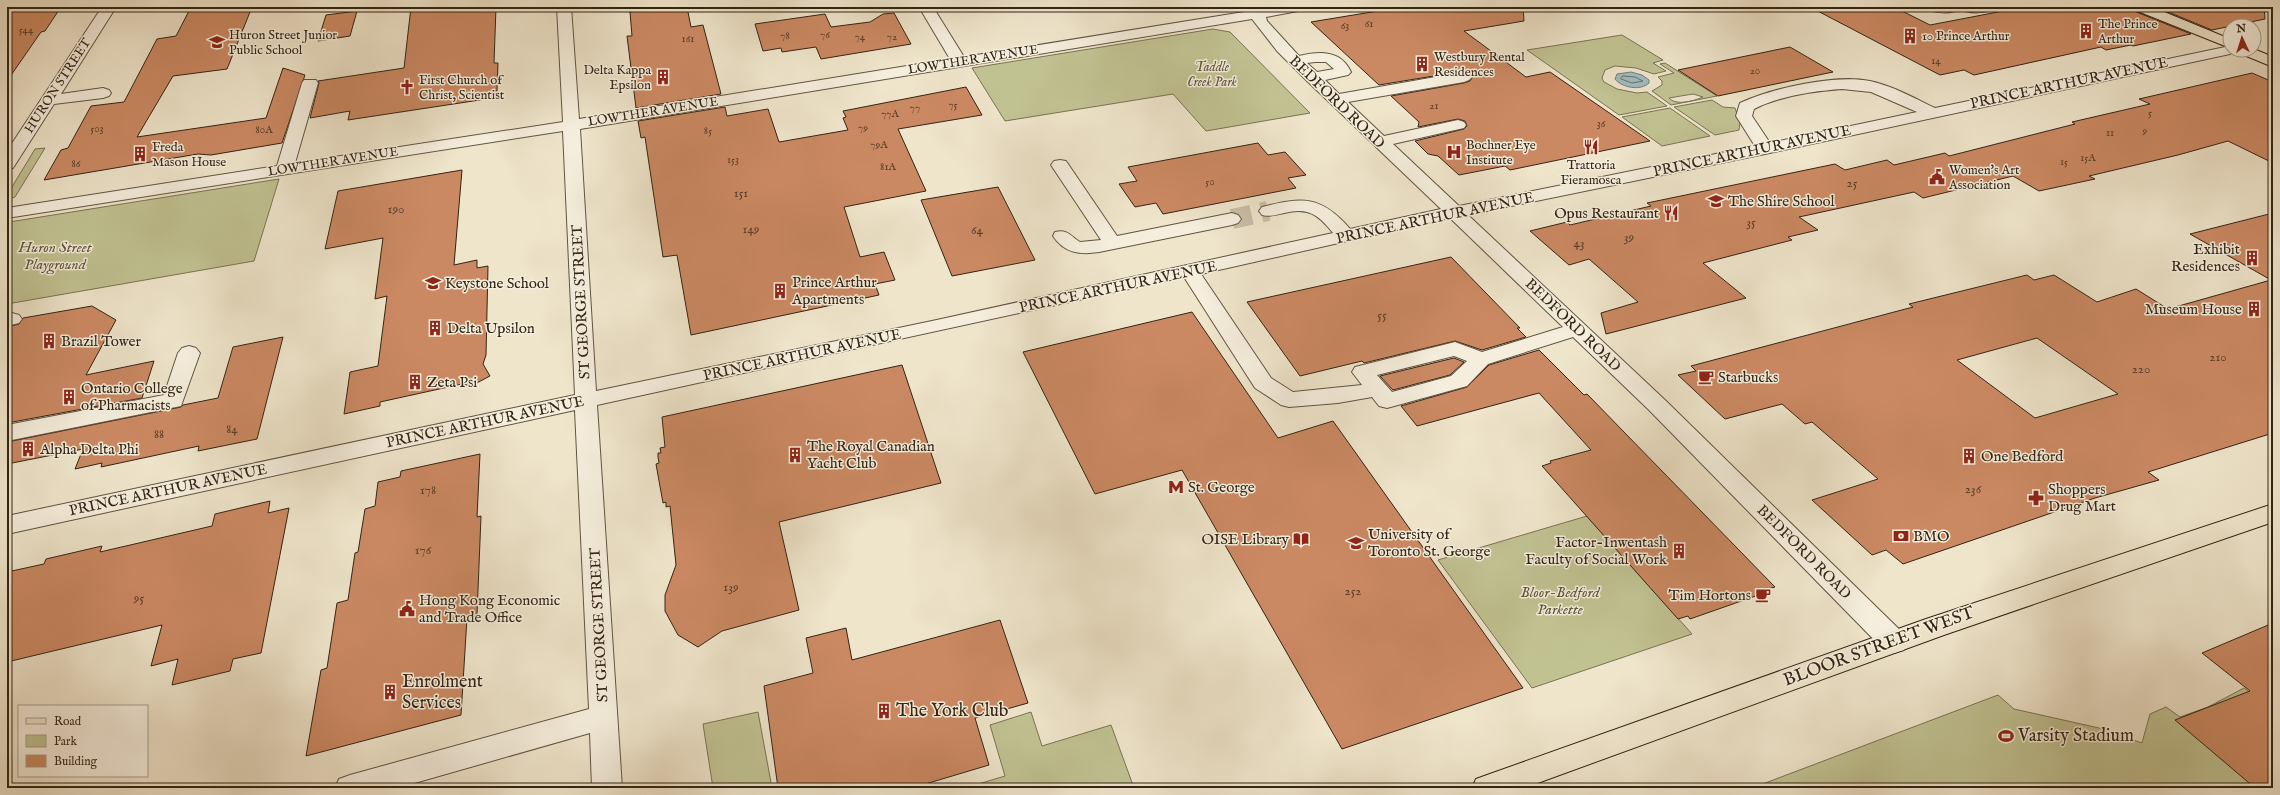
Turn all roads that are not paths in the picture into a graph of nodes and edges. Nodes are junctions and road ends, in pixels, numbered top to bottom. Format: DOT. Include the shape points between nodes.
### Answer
graph roads {
  1 [pos="108,7"];
  2 [pos="564,7"];
  3 [pos="926,7"];
  4 [pos="1298,7"];
  5 [pos="1933,7"];
  6 [pos="1954,7"];
  7 [pos="1967,7"];
  8 [pos="1988,7"];
  9 [pos="2140,7"];
  10 [pos="1256,10"];
  11 [pos="2222,41"];
  12 [pos="2222,52"];
  13 [pos="2262,57"];
  14 [pos="1295,61"];
  15 [pos="959,62"];
  16 [pos="2273,62"];
  17 [pos="1464,77"];
  18 [pos="1312,78"];
  19 [pos="310,83"];
  20 [pos="103,93"];
  21 [pos="50,100"];
  22 [pos="1335,100"];
  23 [pos="1931,112"];
  24 [pos="1451,121"];
  25 [pos="570,125"];
  26 [pos="1373,137"];
  27 [pos="1765,149"];
  28 [pos="7,164"];
  29 [pos="1060,165"];
  30 [pos="285,169"];
  31 [pos="1268,211"];
  32 [pos="7,212"];
  33 [pos="1453,213"];
  34 [pos="1232,219"];
  35 [pos="1062,236"];
  36 [pos="1346,236"];
  37 [pos="1112,244"];
  38 [pos="1190,272"];
  39 [pos="1577,329"];
  40 [pos="189,353"];
  41 [pos="1481,359"];
  42 [pos="1376,389"];
  43 [pos="587,400"];
  44 [pos="7,433"];
  45 [pos="2273,513"];
  46 [pos="7,525"];
  47 [pos="1894,642"];
  48 [pos="604,717"];
  49 [pos="1495,787"];
  50 [pos="350,788"];
  51 [pos="607,788"];
  1 -- 21 [label="street, HURON STREET"];
  2 -- 25 [label="street, ST GEORGE STREET"];
  3 -- 15 [label="street"];
  4 -- 10 [label="street, LOWTHER AVENUE"];
  5 -- 6 [label="street"];
  7 -- 8 [label="street"];
  9 -- 11 [label="main road"];
  10 -- 14 [label="street, BEDFORD ROAD" via="1260,22"];
  10 -- 15 [label="street, LOWTHER AVENUE"];
  12 -- 23 [label="street, PRINCE ARTHUR AVENUE"];
  13 -- 16 [label="main road"];
  14 -- 18 [label="street, BEDFORD ROAD"];
  14 -- 18 [label="street" via="1323,56 1331,58 1342,67 1343,72"];
  15 -- 25 [label="street, LOWTHER AVENUE"];
  17 -- 22 [label="street"];
  18 -- 22 [label="street, BEDFORD ROAD"];
  19 -- 30 [label="street"];
  20 -- 21 [label="street"];
  21 -- 28 [label="street, HURON STREET"];
  22 -- 26 [label="street, BEDFORD ROAD"];
  23 -- 27 [label="street, PRINCE ARTHUR AVENUE"];
  23 -- 27 [label="street" via="1881,89 1854,84 1764,99 1746,106 1743,112"];
  24 -- 26 [label="street"];
  25 -- 30 [label="street, LOWTHER AVENUE"];
  25 -- 43 [label="street, ST GEORGE STREET" via="579,236"];
  26 -- 33 [label="street, BEDFORD ROAD"];
  27 -- 33 [label="street, PRINCE ARTHUR AVENUE"];
  29 -- 37 [label="street"];
  30 -- 32 [label="street, LOWTHER AVENUE"];
  31 -- 36 [label="street" via="1305,205 1318,209"];
  33 -- 36 [label="street, PRINCE ARTHUR AVENUE"];
  33 -- 39 [label="street, BEDFORD ROAD"];
  34 -- 37 [label="street"];
  35 -- 37 [label="street" via="1071,245 1081,248"];
  36 -- 38 [label="street, PRINCE ARTHUR AVENUE"];
  38 -- 42 [label="street" via="1263,383 1289,400 1338,396"];
  38 -- 43 [label="street, PRINCE ARTHUR AVENUE"];
  39 -- 41 [label="street"];
  39 -- 47 [label="street, BEDFORD ROAD"];
  40 -- 44 [label="street" via="173,400"];
  41 -- 42 [label="street" via="1459,381 1386,401"];
  41 -- 42 [label="street" via="1455,349 1362,372"];
  43 -- 46 [label="street, PRINCE ARTHUR AVENUE"];
  43 -- 48 [label="street, ST GEORGE STREET"];
  45 -- 47 [label="main road, BLOOR STREET WEST"];
  47 -- 49 [label="main road, BLOOR STREET WEST"];
  48 -- 50 [label="street"];
  48 -- 51 [label="street, ST GEORGE STREET"];
}
